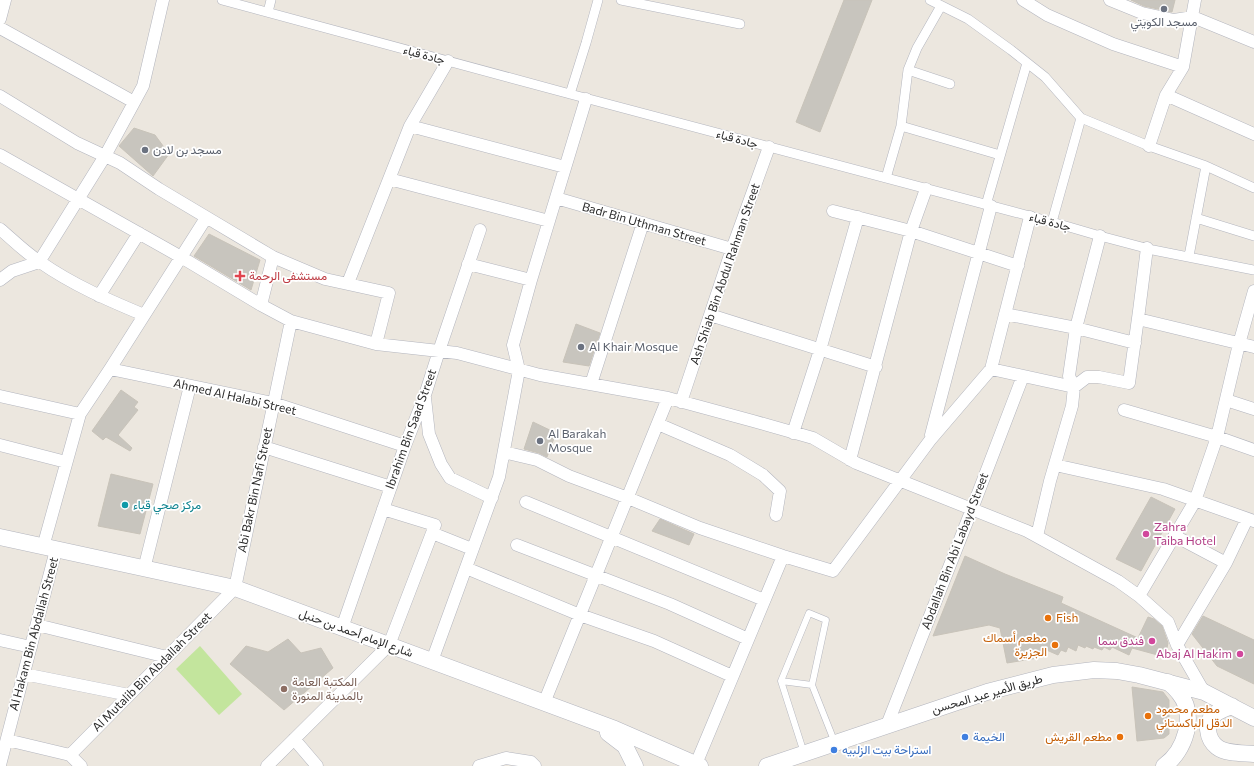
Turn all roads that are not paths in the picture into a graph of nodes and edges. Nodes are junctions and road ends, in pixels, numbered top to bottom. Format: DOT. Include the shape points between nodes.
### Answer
graph roads {
  1 [pos="5,0"];
  2 [pos="163,0"];
  3 [pos="222,0"];
  4 [pos="272,0"];
  5 [pos="598,0"];
  6 [pos="621,0"];
  7 [pos="930,0"];
  8 [pos="1023,0"];
  9 [pos="1110,0"];
  10 [pos="1196,0"];
  11 [pos="1128,4"];
  12 [pos="941,6"];
  13 [pos="268,12"];
  14 [pos="1193,17"];
  15 [pos="0,19"];
  16 [pos="740,24"];
  17 [pos="0,28"];
  18 [pos="1254,42"];
  19 [pos="448,61"];
  20 [pos="1027,63"];
  21 [pos="1183,67"];
  22 [pos="908,70"];
  23 [pos="950,84"];
  24 [pos="570,94"];
  25 [pos="1166,95"];
  26 [pos="0,96"];
  27 [pos="586,99"];
  28 [pos="134,102"];
  29 [pos="1081,118"];
  30 [pos="410,126"];
  31 [pos="901,126"];
  32 [pos="1254,134"];
  33 [pos="1149,146"];
  34 [pos="769,147"];
  35 [pos="0,155"];
  36 [pos="1000,155"];
  37 [pos="105,156"];
  38 [pos="1206,166"];
  39 [pos="565,167"];
  40 [pos="886,178"];
  41 [pos="389,179"];
  42 [pos="1254,188"];
  43 [pos="926,189"];
  44 [pos="556,198"];
  45 [pos="78,199"];
  46 [pos="989,206"];
  47 [pos="833,211"];
  48 [pos="858,217"];
  49 [pos="1030,217"];
  50 [pos="206,218"];
  51 [pos="1196,218"];
  52 [pos="549,221"];
  53 [pos="1052,222"];
  54 [pos="643,223"];
  55 [pos="0,229"];
  56 [pos="480,230"];
  57 [pos="911,231"];
  58 [pos="139,233"];
  59 [pos="1100,236"];
  60 [pos="1254,236"];
  61 [pos="1146,248"];
  62 [pos="732,249"];
  63 [pos="979,253"];
  64 [pos="1189,256"];
  65 [pos="181,257"];
  66 [pos="273,257"];
  67 [pos="39,262"];
  68 [pos="468,264"];
  69 [pos="1018,266"];
  70 [pos="1254,270"];
  71 [pos="0,280"];
  72 [pos="531,280"];
  73 [pos="348,283"];
  74 [pos="1254,291"];
  75 [pos="99,296"];
  76 [pos="260,305"];
  77 [pos="1005,314"];
  78 [pos="144,315"];
  79 [pos="710,315"];
  80 [pos="1138,319"];
  81 [pos="290,321"];
  82 [pos="1076,328"];
  83 [pos="1135,343"];
  84 [pos="376,344"];
  85 [pos="1239,344"];
  86 [pos="1254,347"];
  87 [pos="820,350"];
  88 [pos="438,351"];
  89 [pos="876,366"];
  90 [pos="110,369"];
  91 [pos="991,369"];
  92 [pos="519,370"];
  93 [pos="1023,376"];
  94 [pos="591,384"];
  95 [pos="190,386"];
  96 [pos="1074,387"];
  97 [pos="425,395"];
  98 [pos="0,396"];
  99 [pos="668,398"];
  100 [pos="1226,400"];
  101 [pos="681,402"];
  102 [pos="273,404"];
  103 [pos="1254,409"];
  104 [pos="1124,410"];
  105 [pos="80,414"];
  106 [pos="658,424"];
  107 [pos="793,433"];
  108 [pos="1218,437"];
  109 [pos="930,439"];
  110 [pos="0,445"];
  111 [pos="405,446"];
  112 [pos="264,448"];
  113 [pos="1254,450"];
  114 [pos="504,452"];
  115 [pos="850,460"];
  116 [pos="66,462"];
  117 [pos="1054,465"];
  118 [pos="900,480"];
  119 [pos="391,487"];
  120 [pos="492,498"];
  121 [pos="628,498"];
  122 [pos="1195,501"];
  123 [pos="526,502"];
  124 [pos="972,508"];
  125 [pos="383,509"];
  126 [pos="776,515"];
  127 [pos="1250,520"];
  128 [pos="432,533"];
  129 [pos="1036,536"];
  130 [pos="1174,536"];
  131 [pos="0,537"];
  132 [pos="612,537"];
  133 [pos="517,545"];
  134 [pos="50,548"];
  135 [pos="472,549"];
  136 [pos="783,556"];
  137 [pos="1226,563"];
  138 [pos="466,568"];
  139 [pos="144,569"];
  140 [pos="596,576"];
  141 [pos="235,588"];
  142 [pos="1139,596"];
  143 [pos="764,600"];
  144 [pos="580,615"];
  145 [pos="36,625"];
  146 [pos="342,628"];
  147 [pos="748,639"];
  148 [pos="0,640"];
  149 [pos="1177,644"];
  150 [pos="389,646"];
  151 [pos="31,647"];
  152 [pos="167,657"];
  153 [pos="432,662"];
  154 [pos="24,674"];
  155 [pos="732,676"];
  156 [pos="781,681"];
  157 [pos="1168,682"];
  158 [pos="812,685"];
  159 [pos="1204,692"];
  160 [pos="129,696"];
  161 [pos="544,703"];
  162 [pos="1232,706"];
  163 [pos="1254,718"];
  164 [pos="591,720"];
  165 [pos="887,725"];
  166 [pos="294,739"];
  167 [pos="6,740"];
  168 [pos="835,743"];
  169 [pos="804,753"];
  170 [pos="1254,754"];
  171 [pos="70,755"];
  172 [pos="0,765"];
  173 [pos="698,765"];
  174 [pos="81,766"];
  175 [pos="267,766"];
  176 [pos="317,766"];
  177 [pos="479,766"];
  178 [pos="535,766"];
  179 [pos="635,766"];
  180 [pos="767,766"];
  181 [pos="1164,766"];
  1 -- 15 [label="street"];
  2 -- 28 [label="street" via="143,86"];
  3 -- 13 [label="street, جادة قباء"];
  4 -- 13 [label="street"];
  5 -- 24 [label="street"];
  6 -- 16 [label="street"];
  7 -- 12 [label="street"];
  8 -- 21 [label="street" via="1047,15 1099,38"];
  9 -- 11 [label="street"];
  10 -- 14 [label="street"];
  11 -- 14 [label="street" via="1142,13 1174,20"];
  12 -- 20 [label="street" via="968,19"];
  12 -- 22 [label="street" via="917,48"];
  13 -- 19 [label="street, جادة قباء"];
  14 -- 18 [label="street"];
  14 -- 21 [label="street"];
  17 -- 28 [label="street"];
  19 -- 24 [label="street, جادة قباء"];
  19 -- 30 [label="street"];
  20 -- 29 [label="street" via="1045,78"];
  20 -- 36 [label="street"];
  21 -- 25 [label="street"];
  22 -- 23 [label="street"];
  22 -- 31 [label="street"];
  24 -- 27 [label="street, جادة قباء"];
  25 -- 32 [label="street"];
  25 -- 33 [label="street"];
  26 -- 37 [label="street" via="77,143"];
  27 -- 34 [label="street, جادة قباء"];
  27 -- 39 [label="street"];
  28 -- 37 [label="street"];
  29 -- 33 [label="street"];
  29 -- 53 [label="street"];
  30 -- 39 [label="street"];
  30 -- 41 [label="street"];
  31 -- 36 [label="street"];
  31 -- 40 [label="street"];
  33 -- 38 [label="street"];
  34 -- 40 [label="street, جادة قباء"];
  34 -- 62 [label="street, Ash Shiab Bin Abdul Rahman Street"];
  35 -- 45 [label="street"];
  36 -- 46 [label="street"];
  37 -- 45 [label="street"];
  37 -- 50 [label="street"];
  38 -- 42 [label="street"];
  38 -- 51 [label="street"];
  39 -- 44 [label="street"];
  40 -- 43 [label="street, جادة قباء"];
  41 -- 52 [label="street"];
  41 -- 73 [label="street"];
  43 -- 46 [label="street, جادة قباء"];
  43 -- 57 [label="street"];
  44 -- 52 [label="street"];
  44 -- 54 [label="street, Badr Bin Uthman Street"];
  45 -- 58 [label="street"];
  45 -- 67 [label="street"];
  46 -- 49 [label="street, جادة قباء"];
  46 -- 63 [label="street"];
  47 -- 48 [label="street"];
  48 -- 57 [label="street"];
  48 -- 87 [label="street"];
  49 -- 53 [label="street, جادة قباء"];
  49 -- 69 [label="street"];
  50 -- 65 [label="street, Al Hakam Bin Abdallah Street"];
  50 -- 66 [label="street"];
  51 -- 60 [label="street"];
  51 -- 64 [label="street"];
  52 -- 72 [label="street"];
  53 -- 59 [label="street, جادة قباء"];
  54 -- 62 [label="street, Badr Bin Uthman Street"];
  54 -- 94 [label="street"];
  55 -- 67 [label="street"];
  56 -- 68 [label="street, Ibrahim Bin Saad Street"];
  57 -- 63 [label="street"];
  57 -- 89 [label="street"];
  58 -- 65 [label="street"];
  58 -- 75 [label="street"];
  59 -- 61 [label="street, جادة قباء"];
  59 -- 82 [label="street"];
  61 -- 64 [label="street, جادة قباء"];
  61 -- 80 [label="street"];
  62 -- 79 [label="street, Ash Shiab Bin Abdul Rahman Street"];
  63 -- 69 [label="street"];
  63 -- 109 [label="street"];
  64 -- 70 [label="street, جادة قباء"];
  65 -- 76 [label="street"];
  65 -- 78 [label="street, Al Hakam Bin Abdallah Street"];
  66 -- 73 [label="street" via="326,279"];
  66 -- 76 [label="street"];
  67 -- 71 [label="street" via="12,271"];
  67 -- 75 [label="street"];
  68 -- 72 [label="street"];
  68 -- 88 [label="street, Ibrahim Bin Saad Street"];
  69 -- 77 [label="street"];
  72 -- 92 [label="street" via="513,345"];
  73 -- 84 [label="street" via="389,293"];
  74 -- 85 [label="street"];
  75 -- 78 [label="street"];
  76 -- 81 [label="street"];
  77 -- 82 [label="street"];
  77 -- 91 [label="street"];
  78 -- 90 [label="street, Al Hakam Bin Abdallah Street"];
  79 -- 87 [label="street"];
  79 -- 101 [label="street, Ash Shiab Bin Abdul Rahman Street"];
  80 -- 83 [label="street"];
  80 -- 85 [label="street"];
  81 -- 84 [label="street"];
  81 -- 102 [label="street, Abi Bakr Bin Nafi Street"];
  82 -- 83 [label="street"];
  82 -- 96 [label="street" via="1069,376"];
  83 -- 96 [label="street" via="1129,383 1087,377"];
  84 -- 88 [label="street"];
  85 -- 86 [label="street"];
  85 -- 100 [label="street"];
  87 -- 89 [label="street"];
  87 -- 107 [label="street"];
  88 -- 92 [label="street" via="457,353"];
  88 -- 97 [label="street, Ibrahim Bin Saad Street"];
  89 -- 115 [label="street"];
  90 -- 95 [label="street, Ahmed Al Halabi Street"];
  90 -- 105 [label="street, Al Hakam Bin Abdallah Street"];
  91 -- 93 [label="street"];
  91 -- 109 [label="street"];
  92 -- 94 [label="street"];
  92 -- 114 [label="street"];
  93 -- 96 [label="street"];
  93 -- 124 [label="street, Abdallah Bin Abi Labayd Street"];
  94 -- 99 [label="street"];
  95 -- 102 [label="street, Ahmed Al Halabi Street"];
  95 -- 139 [label="street"];
  96 -- 117 [label="street" via="1072,406"];
  97 -- 111 [label="street, Ibrahim Bin Saad Street"];
  97 -- 120 [label="street" via="429,434 441,464 450,478"];
  98 -- 105 [label="street"];
  99 -- 101 [label="street"];
  99 -- 106 [label="street"];
  100 -- 103 [label="street"];
  100 -- 108 [label="street"];
  101 -- 107 [label="street"];
  102 -- 111 [label="street, Ahmed Al Halabi Street"];
  102 -- 112 [label="street, Abi Bakr Bin Nafi Street"];
  104 -- 108 [label="street"];
  105 -- 116 [label="street, Al Hakam Bin Abdallah Street"];
  106 -- 121 [label="street"];
  106 -- 126 [label="street" via="730,456 763,475 780,491"];
  107 -- 115 [label="street" via="814,438"];
  108 -- 113 [label="street"];
  108 -- 122 [label="street"];
  109 -- 118 [label="street"];
  110 -- 116 [label="street"];
  111 -- 119 [label="street, Ibrahim Bin Saad Street"];
  112 -- 119 [label="street"];
  112 -- 141 [label="street, Abi Bakr Bin Nafi Street"];
  114 -- 120 [label="street"];
  114 -- 121 [label="street" via="537,460 569,476"];
  115 -- 118 [label="street"];
  116 -- 134 [label="street, Al Hakam Bin Abdallah Street"];
  117 -- 122 [label="street" via="1163,490"];
  117 -- 129 [label="street"];
  118 -- 124 [label="street"];
  118 -- 136 [label="street" via="834,571"];
  119 -- 125 [label="street, Ibrahim Bin Saad Street"];
  120 -- 135 [label="street"];
  121 -- 132 [label="street"];
  121 -- 136 [label="street" via="700,528"];
  122 -- 127 [label="street"];
  122 -- 130 [label="street"];
  123 -- 132 [label="street"];
  124 -- 129 [label="street"];
  124 -- 165 [label="street, Abdallah Bin Abi Labayd Street"];
  125 -- 128 [label="street" via="435,525"];
  125 -- 146 [label="street, Ibrahim Bin Saad Street"];
  127 -- 137 [label="street"];
  128 -- 135 [label="street"];
  128 -- 150 [label="street"];
  129 -- 142 [label="street" via="1118,581"];
  130 -- 137 [label="street"];
  130 -- 142 [label="street"];
  131 -- 134 [label="main road, شارع الإمام أحمد بن حنبل"];
  132 -- 140 [label="street"];
  132 -- 143 [label="street"];
  133 -- 140 [label="street"];
  134 -- 139 [label="main road, شارع الإمام أحمد بن حنبل"];
  134 -- 145 [label="street, Al Hakam Bin Abdallah Street"];
  135 -- 138 [label="street"];
  136 -- 143 [label="street"];
  137 -- 149 [label="street"];
  138 -- 144 [label="street"];
  138 -- 153 [label="street"];
  139 -- 141 [label="main road, شارع الإمام أحمد بن حنبل"];
  140 -- 144 [label="street"];
  140 -- 147 [label="street" via="670,604"];
  141 -- 146 [label="main road, شارع الإمام أحمد بن حنبل"];
  141 -- 152 [label="street, Al Mutalib Bin Abdallah Street"];
  142 -- 149 [label="street" via="1168,622"];
  143 -- 147 [label="street"];
  144 -- 155 [label="street" via="654,641"];
  144 -- 161 [label="street"];
  145 -- 151 [label="street, Al Hakam Bin Abdallah Street"];
  145 -- 152 [label="street"];
  146 -- 150 [label="main road, شارع الإمام أحمد بن حنبل"];
  147 -- 155 [label="street"];
  148 -- 151 [label="street"];
  149 -- 159 [label="street"];
  150 -- 153 [label="main road, شارع الإمام أحمد بن حنبل"];
  150 -- 166 [label="street"];
  151 -- 154 [label="street, Al Hakam Bin Abdallah Street"];
  152 -- 160 [label="street, Al Mutalib Bin Abdallah Street"];
  153 -- 161 [label="main road, شارع الإمام أحمد بن حنبل"];
  154 -- 160 [label="street"];
  154 -- 167 [label="street, Al Hakam Bin Abdallah Street"];
  155 -- 173 [label="street"];
  156 -- 158 [label="lane"];
  156 -- 158 [label="lane" via="809,613 826,620"];
  156 -- 169 [label="lane"];
  157 -- 159 [label="main road, طريق الأمير عبد المحسن"];
  157 -- 165 [label="main road, طريق الأمير عبد المحسن" via="1117,671 1094,670 1053,676 987,692"];
  157 -- 181 [label="main road" via="1180,693 1187,719 1183,744"];
  158 -- 168 [label="lane"];
  159 -- 162 [label="main road, طريق الأمير عبد المحسن"];
  160 -- 171 [label="street, Al Mutalib Bin Abdallah Street"];
  161 -- 164 [label="main road, شارع الإمام أحمد بن حنبل"];
  162 -- 163 [label="main road, طريق الأمير عبد المحسن"];
  162 -- 170 [label="main road" via="1210,719 1210,738 1218,748"];
  164 -- 173 [label="main road, شارع الإمام أحمد بن حنبل"];
  164 -- 179 [label="main road" via="625,746"];
  165 -- 168 [label="main road, طريق الأمير عبد المحسن"];
  166 -- 175 [label="street"];
  166 -- 176 [label="street"];
  167 -- 171 [label="street"];
  167 -- 172 [label="street, Al Hakam Bin Abdallah Street"];
  168 -- 169 [label="main road, طريق الأمير عبد المحسن"];
  169 -- 180 [label="main road, طريق الأمير عبد المحسن"];
  171 -- 174 [label="street"];
  177 -- 178 [label="street" via="506,758 531,762"];
}
